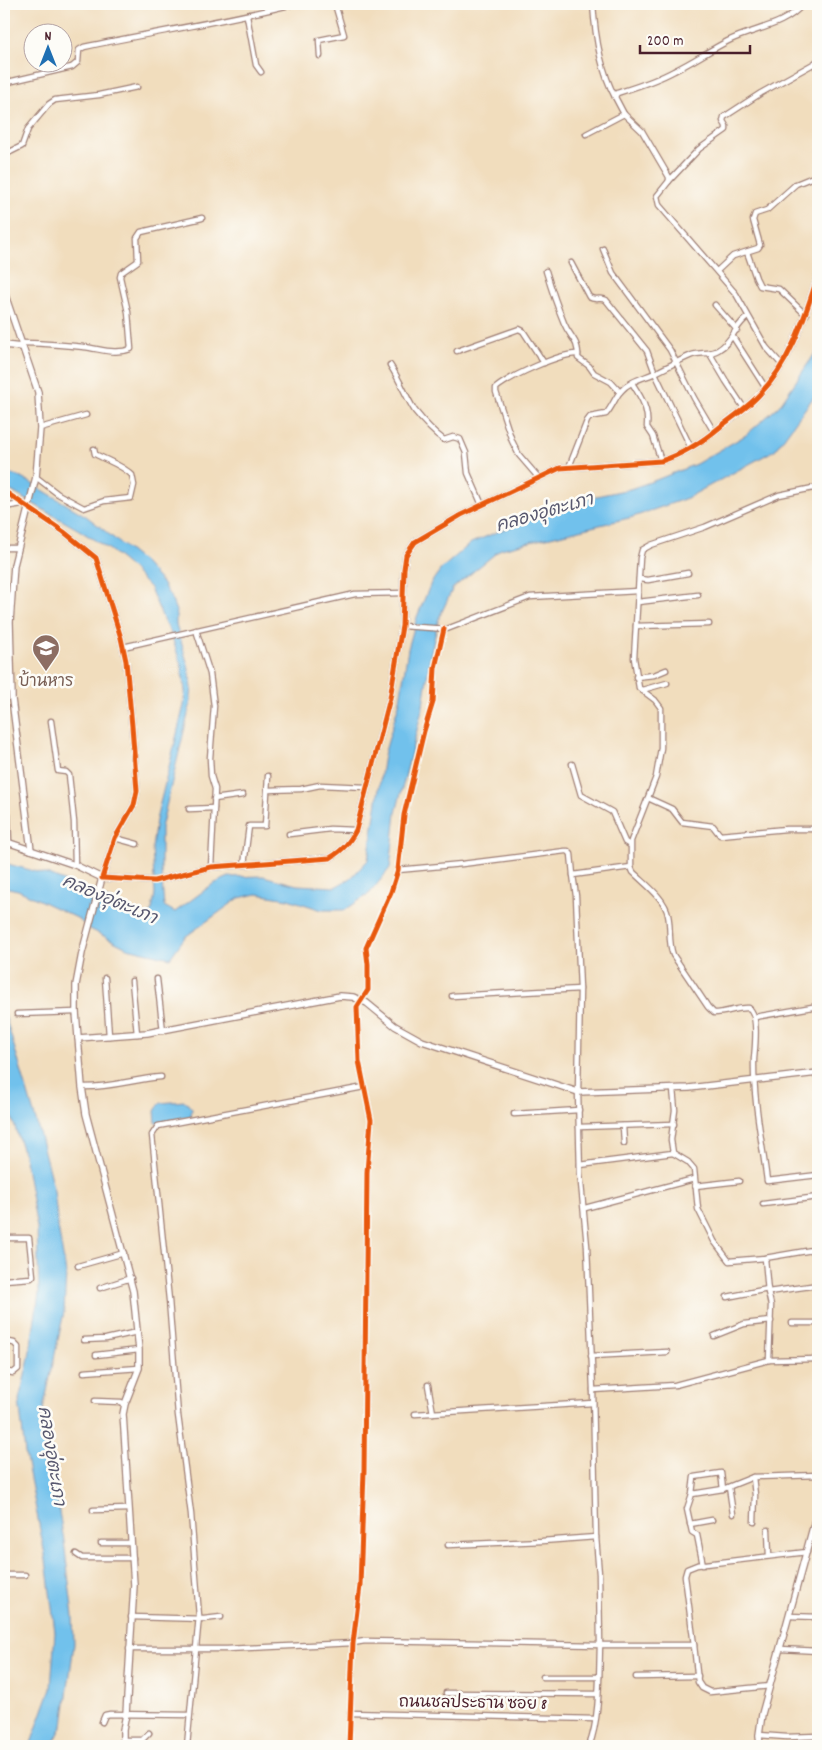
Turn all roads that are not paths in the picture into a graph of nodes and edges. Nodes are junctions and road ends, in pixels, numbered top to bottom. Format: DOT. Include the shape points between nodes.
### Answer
graph roads {
  1 [pos="293,4"];
  2 [pos="335,4"];
  3 [pos="593,4"];
  4 [pos="804,4"];
  5 [pos="247,16"];
  6 [pos="320,56"];
  7 [pos="817,62"];
  8 [pos="261,72"];
  9 [pos="818,72"];
  10 [pos="4,83"];
  11 [pos="137,87"];
  12 [pos="615,97"];
  13 [pos="624,114"];
  14 [pos="586,134"];
  15 [pos="4,155"];
  16 [pos="818,175"];
  17 [pos="669,181"];
  18 [pos="202,218"];
  19 [pos="603,250"];
  20 [pos="747,252"];
  21 [pos="571,263"];
  22 [pos="546,271"];
  23 [pos="717,271"];
  24 [pos="818,276"];
  25 [pos="4,292"];
  26 [pos="715,305"];
  27 [pos="806,315"];
  28 [pos="748,318"];
  29 [pos="737,330"];
  30 [pos="733,337"];
  31 [pos="4,345"];
  32 [pos="21,345"];
  33 [pos="457,351"];
  34 [pos="578,354"];
  35 [pos="710,354"];
  36 [pos="676,362"];
  37 [pos="544,364"];
  38 [pos="782,365"];
  39 [pos="390,366"];
  40 [pos="655,373"];
  41 [pos="632,382"];
  42 [pos="765,387"];
  43 [pos="620,392"];
  44 [pos="744,408"];
  45 [pos="86,415"];
  46 [pos="40,428"];
  47 [pos="714,432"];
  48 [pos="691,448"];
  49 [pos="94,449"];
  50 [pos="661,461"];
  51 [pos="569,467"];
  52 [pos="36,477"];
  53 [pos="538,477"];
  54 [pos="818,487"];
  55 [pos="4,492"];
  56 [pos="22,504"];
  57 [pos="482,505"];
  58 [pos="4,508"];
  59 [pos="30,508"];
  60 [pos="4,548"];
  61 [pos="18,548"];
  62 [pos="688,573"];
  63 [pos="639,578"];
  64 [pos="638,591"];
  65 [pos="403,593"];
  66 [pos="698,595"];
  67 [pos="638,602"];
  68 [pos="709,624"];
  69 [pos="405,626"];
  70 [pos="636,626"];
  71 [pos="443,629"];
  72 [pos="196,630"];
  73 [pos="123,647"];
  74 [pos="7,669"];
  75 [pos="666,670"];
  76 [pos="636,677"];
  77 [pos="667,683"];
  78 [pos="642,690"];
  79 [pos="51,721"];
  80 [pos="572,764"];
  81 [pos="268,776"];
  82 [pos="366,787"];
  83 [pos="268,790"];
  84 [pos="243,795"];
  85 [pos="648,798"];
  86 [pos="214,799"];
  87 [pos="214,808"];
  88 [pos="189,809"];
  89 [pos="4,815"];
  90 [pos="818,828"];
  91 [pos="356,830"];
  92 [pos="289,834"];
  93 [pos="115,838"];
  94 [pos="6,841"];
  95 [pos="137,844"];
  96 [pos="630,845"];
  97 [pos="32,850"];
  98 [pos="75,865"];
  99 [pos="244,865"];
  100 [pos="211,867"];
  101 [pos="631,867"];
  102 [pos="398,870"];
  103 [pos="573,875"];
  104 [pos="102,878"];
  105 [pos="105,978"];
  106 [pos="157,979"];
  107 [pos="132,981"];
  108 [pos="580,989"];
  109 [pos="452,996"];
  110 [pos="361,1000"];
  111 [pos="818,1006"];
  112 [pos="76,1012"];
  113 [pos="17,1014"];
  114 [pos="755,1017"];
  115 [pos="163,1030"];
  116 [pos="137,1034"];
  117 [pos="109,1036"];
  118 [pos="78,1038"];
  119 [pos="818,1073"];
  120 [pos="161,1077"];
  121 [pos="754,1080"];
  122 [pos="364,1087"];
  123 [pos="82,1088"];
  124 [pos="673,1089"];
  125 [pos="578,1092"];
  126 [pos="579,1110"];
  127 [pos="514,1114"];
  128 [pos="674,1124"];
  129 [pos="623,1126"];
  130 [pos="579,1127"];
  131 [pos="624,1143"];
  132 [pos="673,1153"];
  133 [pos="580,1165"];
  134 [pos="818,1175"];
  135 [pos="694,1179"];
  136 [pos="739,1181"];
  137 [pos="695,1186"];
  138 [pos="818,1197"];
  139 [pos="763,1204"];
  140 [pos="585,1208"];
  141 [pos="4,1238"];
  142 [pos="818,1249"];
  143 [pos="124,1253"];
  144 [pos="765,1258"];
  145 [pos="78,1266"];
  146 [pos="131,1278"];
  147 [pos="4,1280"];
  148 [pos="818,1285"];
  149 [pos="100,1288"];
  150 [pos="768,1291"];
  151 [pos="727,1297"];
  152 [pos="771,1322"];
  153 [pos="792,1323"];
  154 [pos="818,1323"];
  155 [pos="137,1332"];
  156 [pos="714,1336"];
  157 [pos="84,1340"];
  158 [pos="4,1341"];
  159 [pos="139,1350"];
  160 [pos="667,1352"];
  161 [pos="96,1355"];
  162 [pos="591,1356"];
  163 [pos="818,1359"];
  164 [pos="769,1360"];
  165 [pos="139,1368"];
  166 [pos="4,1370"];
  167 [pos="84,1372"];
  168 [pos="428,1385"];
  169 [pos="593,1390"];
  170 [pos="95,1401"];
  171 [pos="593,1403"];
  172 [pos="124,1404"];
  173 [pos="433,1413"];
  174 [pos="415,1414"];
  175 [pos="818,1475"];
  176 [pos="753,1477"];
  177 [pos="729,1487"];
  178 [pos="723,1490"];
  179 [pos="692,1494"];
  180 [pos="129,1509"];
  181 [pos="818,1509"];
  182 [pos="93,1510"];
  183 [pos="732,1514"];
  184 [pos="712,1520"];
  185 [pos="754,1522"];
  186 [pos="690,1524"];
  187 [pos="768,1530"];
  188 [pos="596,1537"];
  189 [pos="101,1543"];
  190 [pos="132,1543"];
  191 [pos="448,1545"];
  192 [pos="807,1552"];
  193 [pos="76,1554"];
  194 [pos="769,1556"];
  195 [pos="133,1558"];
  196 [pos="702,1565"];
  197 [pos="4,1575"];
  198 [pos="25,1575"];
  199 [pos="789,1616"];
  200 [pos="131,1617"];
  201 [pos="221,1617"];
  202 [pos="818,1617"];
  203 [pos="198,1618"];
  204 [pos="352,1643"];
  205 [pos="600,1645"];
  206 [pos="694,1645"];
  207 [pos="129,1649"];
  208 [pos="780,1649"];
  209 [pos="195,1650"];
  210 [pos="818,1651"];
  211 [pos="698,1676"];
  212 [pos="599,1677"];
  213 [pos="636,1677"];
  214 [pos="543,1678"];
  215 [pos="770,1686"];
  216 [pos="446,1693"];
  217 [pos="597,1694"];
  218 [pos="350,1713"];
  219 [pos="126,1714"];
  220 [pos="190,1715"];
  221 [pos="595,1719"];
  222 [pos="102,1722"];
  223 [pos="149,1734"];
  224 [pos="759,1735"];
  225 [pos="818,1736"];
  226 [pos="123,1743"];
  227 [pos="187,1746"];
  228 [pos="349,1746"];
  229 [pos="589,1746"];
  230 [pos="760,1746"];
  1 -- 5 [label="street"];
  2 -- 6 [label="street" via="344,35 319,40"];
  3 -- 12 [label="street" via="600,56 606,80"];
  4 -- 12 [label="street" via="773,26 730,40 675,71 617,93"];
  5 -- 8 [label="street" via="256,65"];
  5 -- 10 [label="street" via="84,47 79,50 78,62 72,67"];
  7 -- 9 [label="street"];
  7 -- 17 [label="street" via="724,117 726,130 699,149"];
  11 -- 15 [label="street" via="52,102 28,129 22,146"];
  12 -- 13 [label="street"];
  13 -- 14 [label="street"];
  13 -- 17 [label="street" via="642,131"];
  16 -- 20 [label="street" via="796,184 767,210 755,214 752,220 760,245"];
  17 -- 23 [label="street" via="657,196 659,205"];
  18 -- 32 [label="street" via="141,232 137,238 138,261 120,277 128,312 131,349 111,353 64,345"];
  19 -- 36 [label="street" via="614,273"];
  20 -- 23 [label="street" via="733,256"];
  20 -- 27 [label="street" via="760,286 779,289"];
  21 -- 40 [label="street" via="590,297 606,300 638,338 647,350"];
  22 -- 34 [label="street" via="564,325 578,346"];
  23 -- 28 [label="street" via="736,294"];
  24 -- 27 [label="street"];
  25 -- 32 [label="street"];
  26 -- 29 [label="street"];
  27 -- 38 [label="street"];
  28 -- 29 [label="street" via="742,320"];
  28 -- 38 [label="street"];
  29 -- 30 [label="street"];
  30 -- 35 [label="street"];
  30 -- 42 [label="street"];
  31 -- 32 [label="street"];
  32 -- 46 [label="street" via="38,392"];
  33 -- 37 [label="street" via="519,329"];
  34 -- 37 [label="street"];
  34 -- 43 [label="street" via="578,358 594,373 611,382"];
  35 -- 36 [label="street" via="694,354"];
  35 -- 44 [label="street"];
  36 -- 40 [label="street"];
  36 -- 47 [label="street"];
  37 -- 53 [label="street" via="496,388 512,441 519,455"];
  38 -- 42 [label="street"];
  39 -- 57 [label="street" via="426,423 444,440 453,436 460,439 466,453 468,473"];
  40 -- 41 [label="street"];
  40 -- 48 [label="street"];
  41 -- 43 [label="street"];
  41 -- 50 [label="street" via="646,409 646,427 653,436"];
  42 -- 44 [label="street"];
  43 -- 51 [label="street" via="606,414 590,417 587,421"];
  44 -- 47 [label="street"];
  45 -- 46 [label="street"];
  46 -- 52 [label="street"];
  47 -- 48 [label="street"];
  48 -- 50 [label="street"];
  49 -- 52 [label="street" via="95,454 121,466 132,476 131,498 104,500 84,508"];
  50 -- 51 [label="street"];
  51 -- 53 [label="street"];
  52 -- 59 [label="street"];
  53 -- 57 [label="street"];
  54 -- 63 [label="street" via="779,495 705,527 651,545 642,550"];
  55 -- 56 [label="street"];
  56 -- 58 [label="street"];
  56 -- 59 [label="street"];
  57 -- 65 [label="street" via="415,542 406,554"];
  59 -- 61 [label="street"];
  59 -- 73 [label="street" via="96,558"];
  60 -- 61 [label="street"];
  61 -- 74 [label="street"];
  62 -- 63 [label="street" via="648,580"];
  63 -- 64 [label="street"];
  64 -- 67 [label="street"];
  64 -- 71 [label="street" via="530,597"];
  65 -- 69 [label="street"];
  65 -- 72 [label="street" via="355,594"];
  66 -- 67 [label="street"];
  67 -- 70 [label="street"];
  68 -- 70 [label="street"];
  69 -- 71 [label="street"];
  69 -- 82 [label="street"];
  70 -- 76 [label="street"];
  71 -- 102 [label="street" via="433,702 404,816"];
  72 -- 73 [label="street"];
  72 -- 86 [label="street" via="210,674 214,706 210,758"];
  73 -- 93 [label="street" via="137,791 134,805"];
  74 -- 97 [label="street"];
  75 -- 76 [label="street"];
  76 -- 78 [label="street"];
  77 -- 78 [label="street"];
  78 -- 85 [label="street" via="660,708 661,748"];
  79 -- 98 [label="street" via="58,770 69,775"];
  80 -- 96 [label="street" via="581,795 612,812 625,842"];
  81 -- 83 [label="street"];
  82 -- 83 [label="street" via="320,785"];
  82 -- 91 [label="street"];
  83 -- 99 [label="street" via="265,826 249,826"];
  84 -- 86 [label="street"];
  85 -- 90 [label="street" via="672,809 682,822 712,826 720,835"];
  85 -- 96 [label="street"];
  86 -- 87 [label="street"];
  87 -- 88 [label="street"];
  87 -- 100 [label="street"];
  89 -- 94 [label="street" via="8,815"];
  91 -- 92 [label="street" via="330,829"];
  91 -- 99 [label="street" via="349,844 330,858"];
  93 -- 95 [label="street"];
  93 -- 104 [label="street"];
  94 -- 97 [label="street"];
  96 -- 101 [label="street"];
  97 -- 98 [label="street"];
  98 -- 104 [label="street"];
  99 -- 100 [label="street"];
  100 -- 104 [label="street" via="154,881"];
  101 -- 103 [label="street"];
  101 -- 114 [label="street" via="664,905 672,955 708,1007 714,1013 749,1008"];
  102 -- 103 [label="street" via="568,851"];
  102 -- 110 [label="street" via="366,948 368,990"];
  103 -- 108 [label="street"];
  104 -- 112 [label="street" via="76,985"];
  105 -- 117 [label="street"];
  106 -- 115 [label="street"];
  107 -- 116 [label="street"];
  108 -- 109 [label="street"];
  108 -- 125 [label="street"];
  110 -- 115 [label="street" via="340,996"];
  110 -- 122 [label="street" via="357,1016"];
  110 -- 125 [label="street" via="395,1026 422,1041"];
  111 -- 114 [label="street"];
  112 -- 113 [label="street"];
  112 -- 118 [label="street"];
  114 -- 121 [label="street"];
  115 -- 116 [label="street"];
  116 -- 117 [label="street"];
  117 -- 118 [label="street"];
  118 -- 123 [label="street"];
  119 -- 121 [label="street"];
  120 -- 123 [label="street"];
  121 -- 124 [label="street"];
  121 -- 134 [label="street" via="767,1181"];
  122 -- 203 [label="street" via="158,1126 152,1135 170,1300 178,1415 191,1514"];
  122 -- 204 [label="street" via="371,1124 367,1172 364,1471 361,1576"];
  123 -- 143 [label="street" via="92,1138"];
  124 -- 125 [label="street"];
  124 -- 128 [label="street"];
  125 -- 126 [label="street"];
  126 -- 127 [label="street"];
  126 -- 130 [label="street"];
  128 -- 129 [label="street"];
  128 -- 132 [label="street"];
  129 -- 130 [label="street"];
  129 -- 131 [label="street"];
  130 -- 133 [label="street"];
  132 -- 133 [label="street"];
  132 -- 135 [label="street" via="694,1169"];
  133 -- 140 [label="street"];
  135 -- 137 [label="street"];
  135 -- 140 [label="street"];
  136 -- 137 [label="street"];
  137 -- 144 [label="street" via="698,1209 706,1227 729,1261"];
  138 -- 139 [label="street"];
  140 -- 162 [label="street"];
  141 -- 147 [label="street" via="29,1238 33,1276"];
  142 -- 144 [label="street"];
  143 -- 145 [label="street"];
  143 -- 146 [label="street"];
  144 -- 150 [label="street"];
  146 -- 149 [label="street"];
  146 -- 155 [label="street"];
  148 -- 150 [label="street"];
  150 -- 151 [label="street"];
  150 -- 152 [label="street"];
  152 -- 156 [label="street" via="744,1324"];
  152 -- 164 [label="street"];
  153 -- 154 [label="street"];
  155 -- 157 [label="street"];
  155 -- 159 [label="street"];
  158 -- 166 [label="street" via="18,1347 18,1369 13,1373"];
  159 -- 161 [label="street"];
  159 -- 165 [label="street"];
  160 -- 162 [label="street"];
  162 -- 169 [label="street"];
  163 -- 164 [label="street"];
  164 -- 169 [label="street" via="675,1385"];
  165 -- 167 [label="street"];
  165 -- 172 [label="street"];
  168 -- 173 [label="street"];
  169 -- 171 [label="street"];
  170 -- 172 [label="street"];
  171 -- 173 [label="street"];
  171 -- 188 [label="street"];
  172 -- 180 [label="street"];
  173 -- 174 [label="street"];
  175 -- 176 [label="street"];
  176 -- 177 [label="street"];
  176 -- 185 [label="street"];
  177 -- 178 [label="street"];
  177 -- 183 [label="street"];
  178 -- 179 [label="street"];
  178 -- 179 [label="street" via="721,1474 694,1477"];
  179 -- 186 [label="street" via="687,1509"];
  180 -- 182 [label="street"];
  180 -- 190 [label="street"];
  181 -- 192 [label="street"];
  184 -- 186 [label="street"];
  186 -- 196 [label="street" via="692,1532 698,1534"];
  187 -- 194 [label="street"];
  188 -- 191 [label="street"];
  188 -- 205 [label="street" via="600,1574"];
  189 -- 190 [label="street"];
  190 -- 195 [label="street"];
  192 -- 194 [label="street"];
  192 -- 199 [label="street"];
  193 -- 195 [label="street" via="82,1558"];
  194 -- 196 [label="street"];
  195 -- 200 [label="street"];
  196 -- 206 [label="street" via="687,1569 685,1576"];
  197 -- 198 [label="street"];
  199 -- 202 [label="street"];
  199 -- 208 [label="street"];
  200 -- 203 [label="street"];
  200 -- 207 [label="street"];
  201 -- 203 [label="street"];
  203 -- 209 [label="street"];
  204 -- 205 [label="street"];
  204 -- 209 [label="street"];
  204 -- 218 [label="street"];
  205 -- 206 [label="street"];
  205 -- 212 [label="street"];
  206 -- 211 [label="street"];
  207 -- 209 [label="street"];
  207 -- 219 [label="street"];
  208 -- 210 [label="street"];
  208 -- 215 [label="street"];
  209 -- 220 [label="street"];
  211 -- 213 [label="street"];
  211 -- 215 [label="street" via="702,1688 710,1692"];
  212 -- 214 [label="street"];
  212 -- 217 [label="street"];
  215 -- 224 [label="street"];
  216 -- 217 [label="street"];
  217 -- 221 [label="street"];
  218 -- 221 [label="street, ถนนชลประธาน ซอย 8"];
  218 -- 228 [label="street"];
  219 -- 220 [label="street"];
  219 -- 222 [label="street" via="105,1715"];
  219 -- 226 [label="street"];
  220 -- 227 [label="street"];
  221 -- 229 [label="street"];
  223 -- 226 [label="street" via="142,1740"];
  224 -- 225 [label="street"];
  224 -- 230 [label="street"];
}
